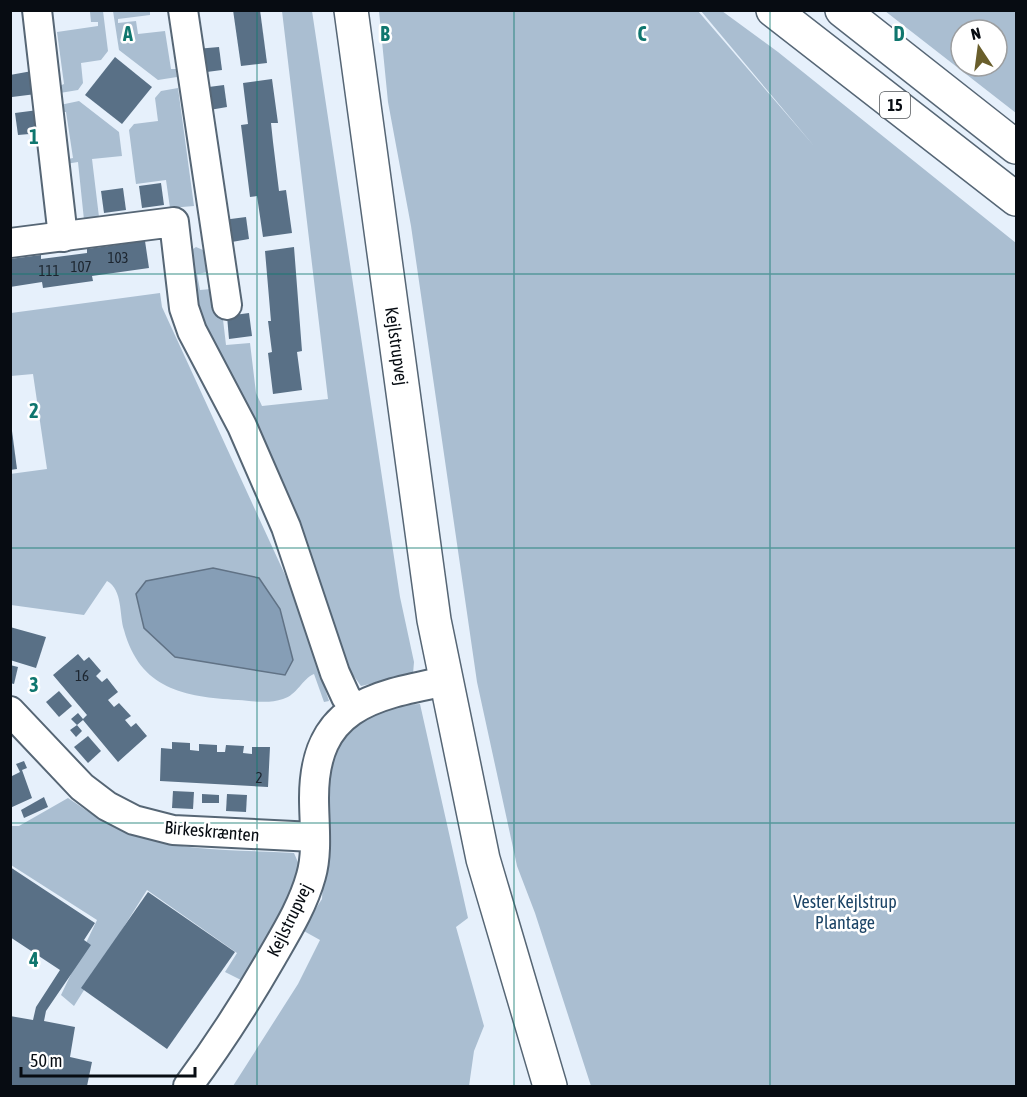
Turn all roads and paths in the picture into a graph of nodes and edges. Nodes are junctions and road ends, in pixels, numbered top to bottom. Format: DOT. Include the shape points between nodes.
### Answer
graph roads {
  1 [pos="37,10"];
  2 [pos="183,10"];
  3 [pos="351,10"];
  4 [pos="773,10"];
  5 [pos="842,10"];
  6 [pos="1017,147"];
  7 [pos="1017,200"];
  8 [pos="215,227"];
  9 [pos="63,237"];
  10 [pos="176,237"];
  11 [pos="10,243"];
  12 [pos="227,305"];
  13 [pos="446,681"];
  14 [pos="354,708"];
  15 [pos="10,711"];
  16 [pos="314,837"];
  17 [pos="188,1086"];
  18 [pos="550,1086"];
  1 -- 9 [label="street"];
  2 -- 8 [label="street"];
  3 -- 13 [label="main road, Kejlstrupvej" via="433,612"];
  4 -- 7 [label="main road, 15"];
  5 -- 6 [label="main road, 15"];
  8 -- 10 [label="street"];
  8 -- 12 [label="street"];
  9 -- 10 [label="street" via="174,222"];
  9 -- 11 [label="street"];
  10 -- 14 [label="street" via="184,308 192,331 242,426 286,527 334,673"];
  13 -- 14 [label="street, Kejlstrupvej" via="385,694"];
  13 -- 18 [label="main road, Kejlstrupvej" via="483,860"];
  14 -- 16 [label="street, Kejlstrupvej" via="333,729 320,752 314,786"];
  15 -- 16 [label="street, Birkeskrænten" via="82,787 134,820 173,830"];
  16 -- 17 [label="street, Kejlstrupvej" via="312,874 296,915 228,1032"];
}
